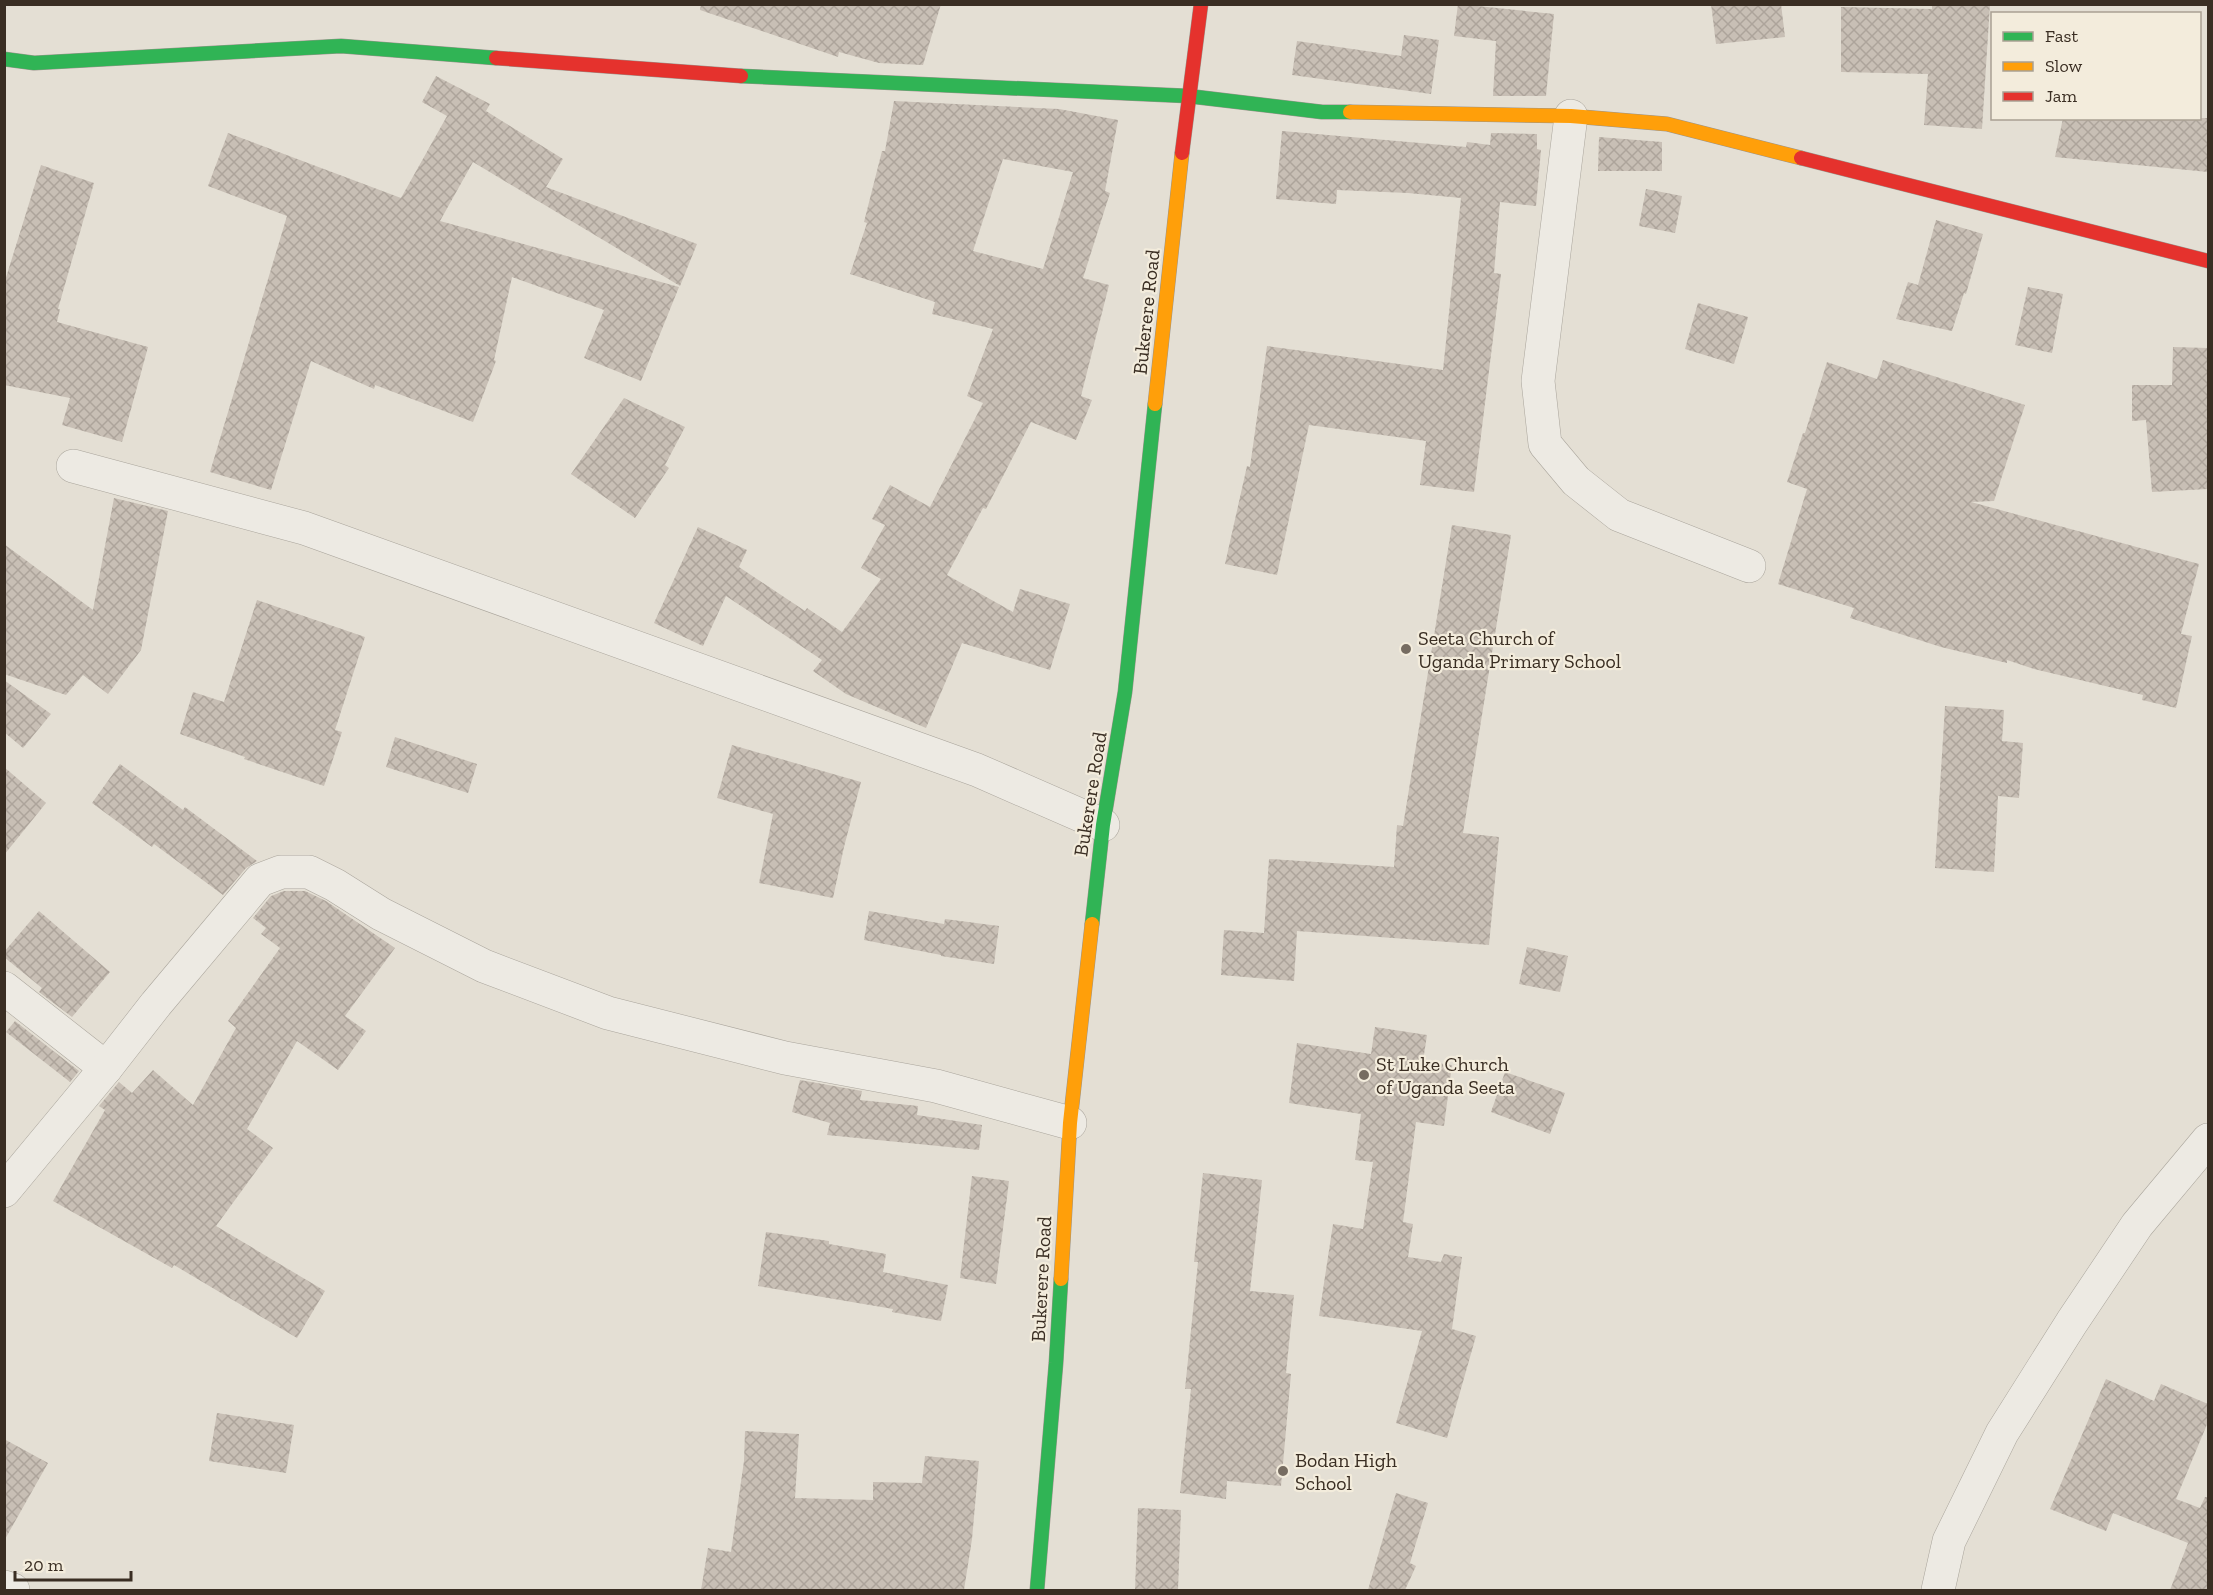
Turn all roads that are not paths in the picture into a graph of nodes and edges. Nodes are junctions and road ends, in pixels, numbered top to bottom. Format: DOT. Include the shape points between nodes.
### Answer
graph roads {
  1 [pos="1201,4"];
  2 [pos="4,59"];
  3 [pos="1188,96"];
  4 [pos="1571,116"];
  5 [pos="2208,261"];
  6 [pos="73,466"];
  7 [pos="1749,566"];
  8 [pos="1103,825"];
  9 [pos="4,988"];
  10 [pos="106,1068"];
  11 [pos="1070,1123"];
  12 [pos="2208,1143"];
  13 [pos="4,1191"];
  14 [pos="4,1587"];
  15 [pos="13,1590"];
  16 [pos="1037,1590"];
  17 [pos="1938,1590"];
  1 -- 3 [label="street, Bukerere Road"];
  2 -- 3 [label="street" via="34,63 341,46 724,75"];
  3 -- 4 [label="street" via="1322,112"];
  3 -- 8 [label="street, Bukerere Road" via="1125,692"];
  4 -- 5 [label="street" via="1667,124"];
  4 -- 7 [label="street" via="1538,381 1545,444 1576,481 1619,515"];
  6 -- 8 [label="street" via="304,528 977,770"];
  8 -- 11 [label="street, Bukerere Road"];
  9 -- 10 [label="street"];
  10 -- 11 [label="street" via="260,880 281,872 309,872 484,966 608,1013 785,1058 936,1086"];
  10 -- 13 [label="street"];
  11 -- 16 [label="street, Bukerere Road"];
  12 -- 17 [label="street" via="2137,1225 2002,1433 1949,1541"];
  14 -- 15 [label="street"];
}
